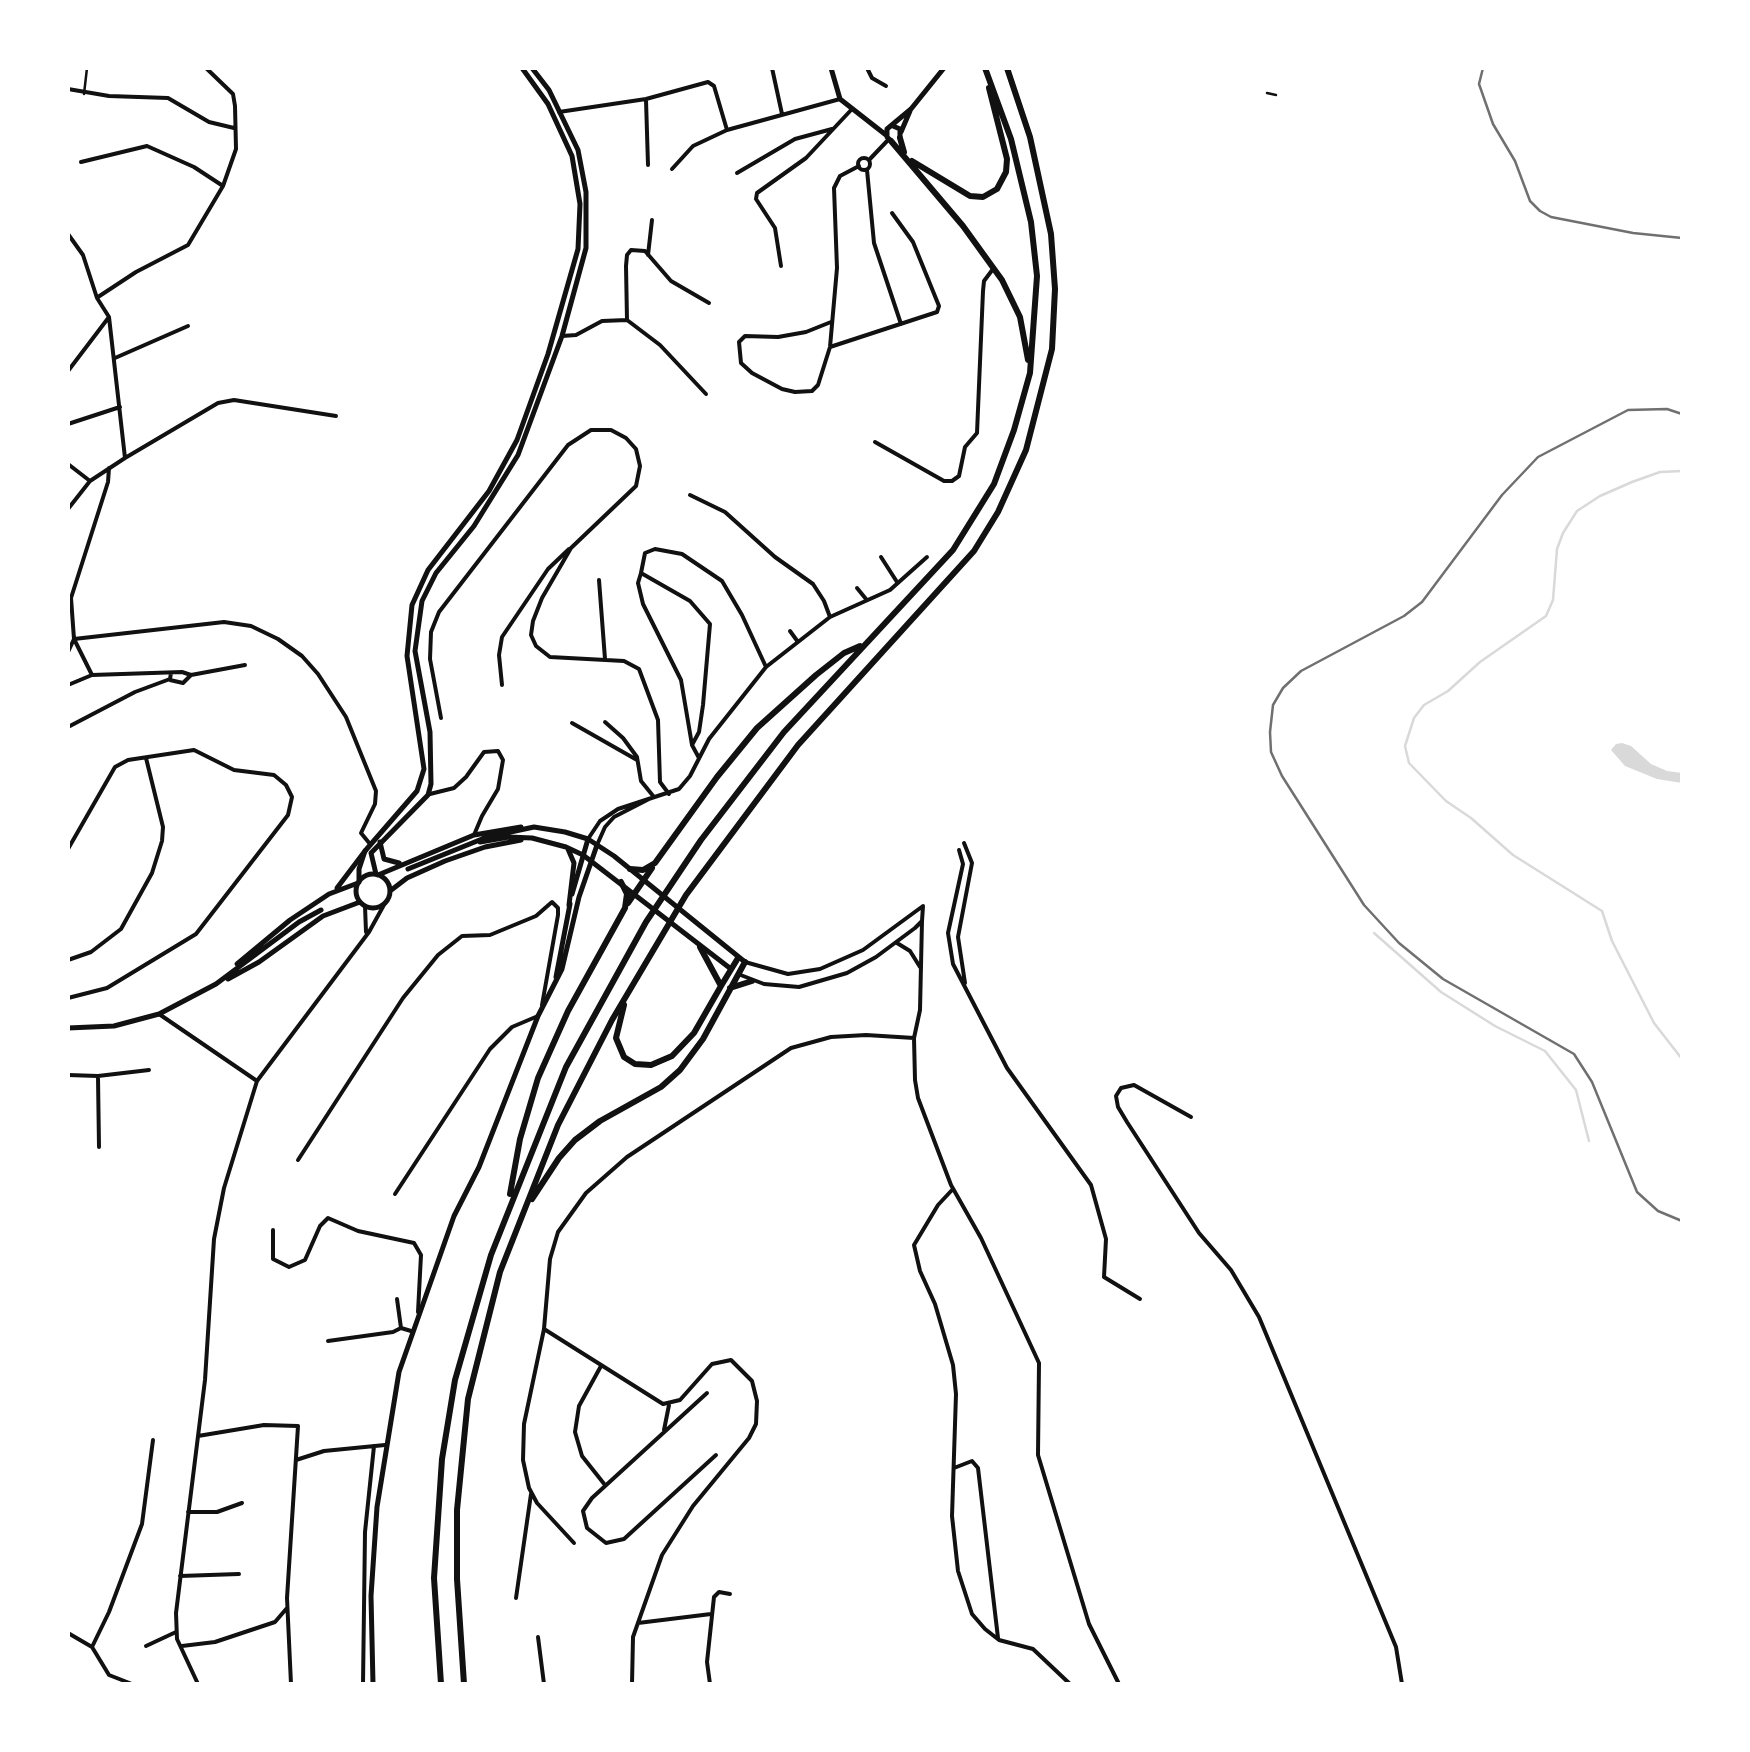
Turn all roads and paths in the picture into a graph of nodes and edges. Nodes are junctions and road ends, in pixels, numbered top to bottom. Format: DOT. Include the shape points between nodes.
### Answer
graph roads {
  1 [pos="87,68"];
  2 [pos="206,68"];
  3 [pos="522,68"];
  4 [pos="532,68"];
  5 [pos="772,68"];
  6 [pos="831,68"];
  7 [pos="867,68"];
  8 [pos="944,68"];
  9 [pos="985,68"];
  10 [pos="1007,68"];
  11 [pos="886,86"];
  12 [pos="68,90"];
  13 [pos="1267,93"];
  14 [pos="84,94"];
  15 [pos="1276,95"];
  16 [pos="646,99"];
  17 [pos="840,99"];
  18 [pos="577,109"];
  19 [pos="852,109"];
  20 [pos="559,112"];
  21 [pos="782,114"];
  22 [pos="567,124"];
  23 [pos="236,128"];
  24 [pos="727,130"];
  25 [pos="832,130"];
  26 [pos="893,134"];
  27 [pos="869,160"];
  28 [pos="80,162"];
  29 [pos="648,166"];
  30 [pos="858,166"];
  31 [pos="672,169"];
  32 [pos="868,170"];
  33 [pos="736,173"];
  34 [pos="224,186"];
  35 [pos="892,213"];
  36 [pos="652,220"];
  37 [pos="68,234"];
  38 [pos="648,255"];
  39 [pos="781,266"];
  40 [pos="994,267"];
  41 [pos="97,298"];
  42 [pos="709,304"];
  43 [pos="109,317"];
  44 [pos="628,320"];
  45 [pos="831,322"];
  46 [pos="901,324"];
  47 [pos="188,326"];
  48 [pos="562,336"];
  49 [pos="830,347"];
  50 [pos="114,359"];
  51 [pos="68,371"];
  52 [pos="1030,373"];
  53 [pos="706,394"];
  54 [pos="120,407"];
  55 [pos="336,416"];
  56 [pos="68,424"];
  57 [pos="875,442"];
  58 [pos="125,458"];
  59 [pos="68,464"];
  60 [pos="109,468"];
  61 [pos="90,481"];
  62 [pos="690,494"];
  63 [pos="68,508"];
  64 [pos="571,548"];
  65 [pos="881,556"];
  66 [pos="927,557"];
  67 [pos="641,573"];
  68 [pos="599,580"];
  69 [pos="898,583"];
  70 [pos="857,588"];
  71 [pos="68,591"];
  72 [pos="71,598"];
  73 [pos="868,601"];
  74 [pos="830,616"];
  75 [pos="790,631"];
  76 [pos="74,638"];
  77 [pos="798,642"];
  78 [pos="862,645"];
  79 [pos="68,652"];
  80 [pos="605,659"];
  81 [pos="245,664"];
  82 [pos="766,668"];
  83 [pos="92,675"];
  84 [pos="191,675"];
  85 [pos="170,676"];
  86 [pos="68,685"];
  87 [pos="502,685"];
  88 [pos="442,718"];
  89 [pos="605,722"];
  90 [pos="572,723"];
  91 [pos="700,724"];
  92 [pos="68,727"];
  93 [pos="714,732"];
  94 [pos="692,745"];
  95 [pos="146,757"];
  96 [pos="699,758"];
  97 [pos="640,761"];
  98 [pos="428,794"];
  99 [pos="669,794"];
  100 [pos="652,798"];
  101 [pos="534,827"];
  102 [pos="474,835"];
  103 [pos="532,838"];
  104 [pos="588,840"];
  105 [pos="380,842"];
  106 [pos="964,843"];
  107 [pos="370,844"];
  108 [pos="467,845"];
  109 [pos="597,845"];
  110 [pos="566,846"];
  111 [pos="68,849"];
  112 [pos="959,850"];
  113 [pos="365,851"];
  114 [pos="583,855"];
  115 [pos="592,860"];
  116 [pos="655,863"];
  117 [pos="405,866"];
  118 [pos="630,869"];
  119 [pos="377,875"];
  120 [pos="643,880"];
  121 [pos="621,882"];
  122 [pos="359,883"];
  123 [pos="390,890"];
  124 [pos="635,893"];
  125 [pos="329,894"];
  126 [pos="362,904"];
  127 [pos="385,904"];
  128 [pos="569,906"];
  129 [pos="625,908"];
  130 [pos="321,910"];
  131 [pos="922,920"];
  132 [pos="366,937"];
  133 [pos="897,943"];
  134 [pos="700,947"];
  135 [pos="68,960"];
  136 [pos="741,960"];
  137 [pos="920,967"];
  138 [pos="735,972"];
  139 [pos="228,975"];
  140 [pos="556,980"];
  141 [pos="752,981"];
  142 [pos="216,984"];
  143 [pos="725,988"];
  144 [pos="966,988"];
  145 [pos="627,995"];
  146 [pos="68,998"];
  147 [pos="542,1007"];
  148 [pos="159,1014"];
  149 [pos="538,1016"];
  150 [pos="68,1028"];
  151 [pos="914,1038"];
  152 [pos="149,1070"];
  153 [pos="68,1075"];
  154 [pos="98,1076"];
  155 [pos="257,1081"];
  156 [pos="1191,1117"];
  157 [pos="99,1147"];
  158 [pos="298,1160"];
  159 [pos="953,1189"];
  160 [pos="396,1194"];
  161 [pos="506,1212"];
  162 [pos="523,1212"];
  163 [pos="273,1230"];
  164 [pos="397,1299"];
  165 [pos="1140,1299"];
  166 [pos="418,1312"];
  167 [pos="401,1328"];
  168 [pos="544,1329"];
  169 [pos="411,1331"];
  170 [pos="328,1340"];
  171 [pos="601,1366"];
  172 [pos="707,1393"];
  173 [pos="668,1405"];
  174 [pos="664,1433"];
  175 [pos="197,1437"];
  176 [pos="153,1440"];
  177 [pos="386,1445"];
  178 [pos="374,1446"];
  179 [pos="716,1455"];
  180 [pos="296,1460"];
  181 [pos="951,1472"];
  182 [pos="605,1485"];
  183 [pos="531,1494"];
  184 [pos="242,1503"];
  185 [pos="188,1512"];
  186 [pos="574,1543"];
  187 [pos="239,1574"];
  188 [pos="180,1576"];
  189 [pos="730,1594"];
  190 [pos="516,1598"];
  191 [pos="287,1608"];
  192 [pos="710,1614"];
  193 [pos="638,1622"];
  194 [pos="68,1632"];
  195 [pos="176,1632"];
  196 [pos="538,1638"];
  197 [pos="998,1640"];
  198 [pos="146,1646"];
  199 [pos="180,1646"];
  200 [pos="92,1648"];
  201 [pos="132,1684"];
  202 [pos="198,1684"];
  203 [pos="291,1684"];
  204 [pos="363,1684"];
  205 [pos="374,1684"];
  206 [pos="441,1684"];
  207 [pos="464,1684"];
  208 [pos="544,1684"];
  209 [pos="632,1684"];
  210 [pos="710,1684"];
  211 [pos="1070,1684"];
  212 [pos="1119,1684"];
  213 [pos="1402,1684"];
  1 -- 14 [label="street"];
  2 -- 23 [label="street" via="233,94"];
  3 -- 107 [label="main road" via="572,156 578,249 517,440 489,490 428,570 412,605 408,656 424,770 418,791"];
  4 -- 20 [label="main road"];
  5 -- 21 [label="street"];
  6 -- 17 [label="main road"];
  7 -- 11 [label="street"];
  8 -- 26 [label="main road"];
  9 -- 26 [label="highway" via="1008,159 996,189 977,198 957,189 915,164"];
  9 -- 52 [label="highway" via="1012,139 1031,222 1037,276"];
  10 -- 145 [label="highway" via="1030,137 1056,289 1052,349 1026,450 974,551 798,745 686,895"];
  12 -- 14 [label="street"];
  13 -- 15 [label="street"];
  14 -- 23 [label="street" via="163,97"];
  16 -- 18 [label="street"];
  16 -- 24 [label="street" via="712,83"];
  16 -- 29 [label="street"];
  17 -- 19 [label="main road"];
  17 -- 21 [label="street"];
  18 -- 20 [label="street"];
  18 -- 22 [label="street"];
  19 -- 25 [label="street"];
  19 -- 26 [label="main road"];
  20 -- 22 [label="main road"];
  21 -- 24 [label="street"];
  22 -- 48 [label="main road" via="582,168 588,234"];
  23 -- 34 [label="street"];
  24 -- 31 [label="street" via="693,146"];
  25 -- 33 [label="street" via="795,139"];
  25 -- 39 [label="street" via="757,193 774,228"];
  26 -- 27 [label="street"];
  26 -- 40 [label="highway"];
  27 -- 30 [label="street"];
  27 -- 32 [label="street"];
  28 -- 34 [label="street" via="147,146"];
  30 -- 32 [label="street"];
  30 -- 45 [label="street" via="834,188"];
  32 -- 46 [label="street" via="874,243"];
  34 -- 41 [label="street" via="188,245"];
  35 -- 46 [label="street" via="913,242 938,306 933,315"];
  36 -- 38 [label="street"];
  37 -- 41 [label="street"];
  38 -- 42 [label="street" via="670,281"];
  38 -- 44 [label="street" via="638,249 627,255"];
  40 -- 52 [label="highway" via="1020,317"];
  40 -- 57 [label="street" via="982,291 977,432 965,447 959,476 944,480"];
  41 -- 43 [label="street"];
  43 -- 50 [label="street"];
  43 -- 51 [label="street"];
  44 -- 48 [label="street" via="602,321"];
  44 -- 53 [label="street"];
  45 -- 49 [label="street"];
  45 -- 49 [label="street" via="806,332 745,336 738,354 752,373 795,392 812,391"];
  46 -- 49 [label="street"];
  47 -- 50 [label="street"];
  48 -- 98 [label="main road" via="513,465 436,573 418,615 415,650 433,762"];
  50 -- 54 [label="street"];
  52 -- 78 [label="highway" via="994,484 970,524"];
  54 -- 56 [label="street"];
  54 -- 58 [label="street"];
  55 -- 58 [label="street" via="234,400 208,408"];
  58 -- 60 [label="street"];
  59 -- 61 [label="street"];
  60 -- 61 [label="street"];
  60 -- 72 [label="street"];
  61 -- 63 [label="street"];
  62 -- 74 [label="street" via="734,518 813,584"];
  64 -- 80 [label="street" via="536,611 533,641 559,660"];
  64 -- 87 [label="street" via="504,631"];
  64 -- 88 [label="street" via="638,479 636,448 611,430 591,430 568,445 439,612 430,659"];
  65 -- 69 [label="street"];
  66 -- 69 [label="street"];
  67 -- 82 [label="street" via="645,554 655,549 682,554 714,574"];
  67 -- 91 [label="street" via="690,602 710,624"];
  67 -- 94 [label="street" via="643,604 681,680"];
  68 -- 80 [label="street"];
  69 -- 73 [label="street"];
  70 -- 73 [label="street"];
  71 -- 72 [label="street"];
  72 -- 76 [label="street"];
  73 -- 74 [label="street"];
  74 -- 77 [label="street"];
  75 -- 77 [label="street"];
  76 -- 79 [label="street"];
  76 -- 83 [label="street"];
  76 -- 107 [label="street" via="224,622 278,639 318,674 346,717 376,791 362,834"];
  77 -- 82 [label="street"];
  78 -- 116 [label="highway" via="816,675 758,728"];
  78 -- 161 [label="highway" via="759,761 646,922 566,1067"];
  80 -- 99 [label="street" via="631,664 645,678 659,727 660,782"];
  81 -- 84 [label="street"];
  82 -- 93 [label="street"];
  83 -- 85 [label="street"];
  83 -- 86 [label="street"];
  84 -- 85 [label="street"];
  84 -- 85 [label="street" via="183,683"];
  85 -- 92 [label="street"];
  89 -- 97 [label="street"];
  90 -- 97 [label="street"];
  91 -- 93 [label="street"];
  91 -- 94 [label="street"];
  93 -- 96 [label="street"];
  94 -- 96 [label="street"];
  95 -- 111 [label="street" via="115,767"];
  95 -- 135 [label="street" via="162,826 152,873 121,929"];
  95 -- 146 [label="street" via="194,750 234,770 274,775 290,790 291,809 196,934 107,988"];
  96 -- 99 [label="street"];
  97 -- 100 [label="street" via="641,781"];
  98 -- 102 [label="street" via="454,788 484,752 498,750 498,789"];
  98 -- 105 [label="main road"];
  99 -- 100 [label="street"];
  100 -- 104 [label="street" via="607,815"];
  100 -- 109 [label="street" via="614,816"];
  101 -- 102 [label="main road"];
  101 -- 104 [label="main road"];
  101 -- 108 [label="main road"];
  102 -- 117 [label="main road"];
  103 -- 108 [label="main road"];
  103 -- 110 [label="main road"];
  103 -- 123 [label="main road" via="484,847"];
  104 -- 109 [label="main road"];
  104 -- 114 [label="main road"];
  105 -- 117 [label="main road" via="384,858"];
  105 -- 119 [label="main road" via="371,856"];
  106 -- 144 [label="street" via="972,863 958,937"];
  107 -- 113 [label="main road"];
  108 -- 117 [label="main road"];
  109 -- 115 [label="main road"];
  109 -- 118 [label="main road"];
  110 -- 114 [label="main road"];
  110 -- 128 [label="main road" via="574,863"];
  112 -- 144 [label="street" via="963,864 948,940"];
  113 -- 122 [label="main road"];
  113 -- 125 [label="main road"];
  114 -- 115 [label="main road"];
  114 -- 128 [label="main road"];
  115 -- 121 [label="main road"];
  115 -- 140 [label="main road"];
  116 -- 118 [label="highway"];
  116 -- 120 [label="highway"];
  117 -- 119 [label="main road"];
  118 -- 120 [label="main road"];
  119 -- 122 [label="main road"];
  119 -- 123 [label="main road"];
  120 -- 124 [label="highway"];
  120 -- 136 [label="main road"];
  121 -- 124 [label="main road"];
  121 -- 129 [label="highway"];
  122 -- 125 [label="main road"];
  122 -- 126 [label="main road"];
  123 -- 127 [label="main road"];
  124 -- 129 [label="highway"];
  124 -- 134 [label="main road"];
  125 -- 139 [label="main road"];
  126 -- 127 [label="main road"];
  126 -- 132 [label="street"];
  126 -- 142 [label="main road" via="323,916"];
  127 -- 132 [label="street"];
  128 -- 140 [label="main road"];
  129 -- 161 [label="highway" via="546,1056"];
  130 -- 139 [label="main road"];
  131 -- 133 [label="street"];
  131 -- 136 [label="street" via="924,906 863,950 808,972 779,973"];
  131 -- 137 [label="street"];
  132 -- 155 [label="street"];
  133 -- 137 [label="street"];
  133 -- 141 [label="street" via="847,973 811,985"];
  134 -- 138 [label="main road"];
  134 -- 143 [label="highway"];
  136 -- 138 [label="highway"];
  137 -- 151 [label="street"];
  138 -- 141 [label="street"];
  138 -- 143 [label="highway"];
  139 -- 142 [label="main road"];
  140 -- 147 [label="main road"];
  141 -- 143 [label="highway"];
  142 -- 148 [label="main road"];
  143 -- 145 [label="highway" via="684,1045 651,1065 635,1064 618,1049"];
  143 -- 162 [label="highway" via="680,1070 567,1148"];
  144 -- 165 [label="street" via="1008,1068 1091,1185 1106,1238 1104,1276"];
  145 -- 162 [label="highway" via="558,1125"];
  147 -- 149 [label="main road"];
  147 -- 158 [label="street" via="558,915 552,902 536,916 490,934 462,936 438,954"];
  148 -- 150 [label="main road" via="114,1026"];
  148 -- 155 [label="street"];
  149 -- 160 [label="street" via="512,1027 490,1048"];
  149 -- 166 [label="main road"];
  151 -- 159 [label="street" via="918,1098"];
  151 -- 168 [label="street" via="866,1034 800,1044 626,1158 586,1192 558,1232"];
  152 -- 154 [label="street"];
  153 -- 154 [label="street"];
  154 -- 157 [label="street"];
  155 -- 175 [label="street" via="214,1239"];
  156 -- 213 [label="street" via="1137,1086 1118,1092 1119,1110 1259,1317 1396,1647"];
  159 -- 181 [label="street" via="914,1245 953,1365"];
  159 -- 212 [label="street" via="1039,1363 1038,1455 1089,1624"];
  161 -- 206 [label="highway" via="446,1426 434,1578"];
  162 -- 207 [label="highway" via="488,1316 464,1424 457,1542"];
  163 -- 166 [label="street" via="273,1259 290,1267 304,1262 328,1218 358,1232 414,1242 421,1250"];
  164 -- 167 [label="street"];
  166 -- 169 [label="main road"];
  167 -- 169 [label="street"];
  167 -- 170 [label="street"];
  168 -- 171 [label="street"];
  168 -- 183 [label="street" via="523,1438"];
  169 -- 177 [label="main road"];
  171 -- 173 [label="street"];
  171 -- 182 [label="street" via="579,1406 575,1432 582,1456"];
  172 -- 174 [label="street"];
  173 -- 174 [label="street"];
  173 -- 193 [label="street" via="712,1364 731,1360 752,1381 756,1424 666,1546"];
  174 -- 182 [label="street"];
  175 -- 180 [label="street" via="295,1424"];
  175 -- 185 [label="street"];
  176 -- 200 [label="street" via="140,1530"];
  177 -- 178 [label="street"];
  177 -- 205 [label="main road" via="372,1584"];
  178 -- 180 [label="street"];
  178 -- 204 [label="street" via="365,1532"];
  179 -- 182 [label="street" via="614,1543 597,1538 583,1518"];
  180 -- 191 [label="street"];
  181 -- 197 [label="street" via="965,1597"];
  181 -- 197 [label="street" via="972,1461 978,1468"];
  183 -- 186 [label="street"];
  183 -- 190 [label="street"];
  184 -- 185 [label="street"];
  185 -- 188 [label="street"];
  187 -- 188 [label="street"];
  188 -- 195 [label="street"];
  189 -- 192 [label="street" via="714,1594"];
  191 -- 199 [label="street" via="275,1622"];
  191 -- 203 [label="street"];
  192 -- 193 [label="street"];
  192 -- 210 [label="street"];
  193 -- 209 [label="street"];
  194 -- 200 [label="street"];
  195 -- 198 [label="street"];
  195 -- 199 [label="street"];
  196 -- 208 [label="street"];
  197 -- 211 [label="street" via="1033,1649"];
  199 -- 202 [label="street"];
  200 -- 201 [label="street" via="106,1673"];
}
